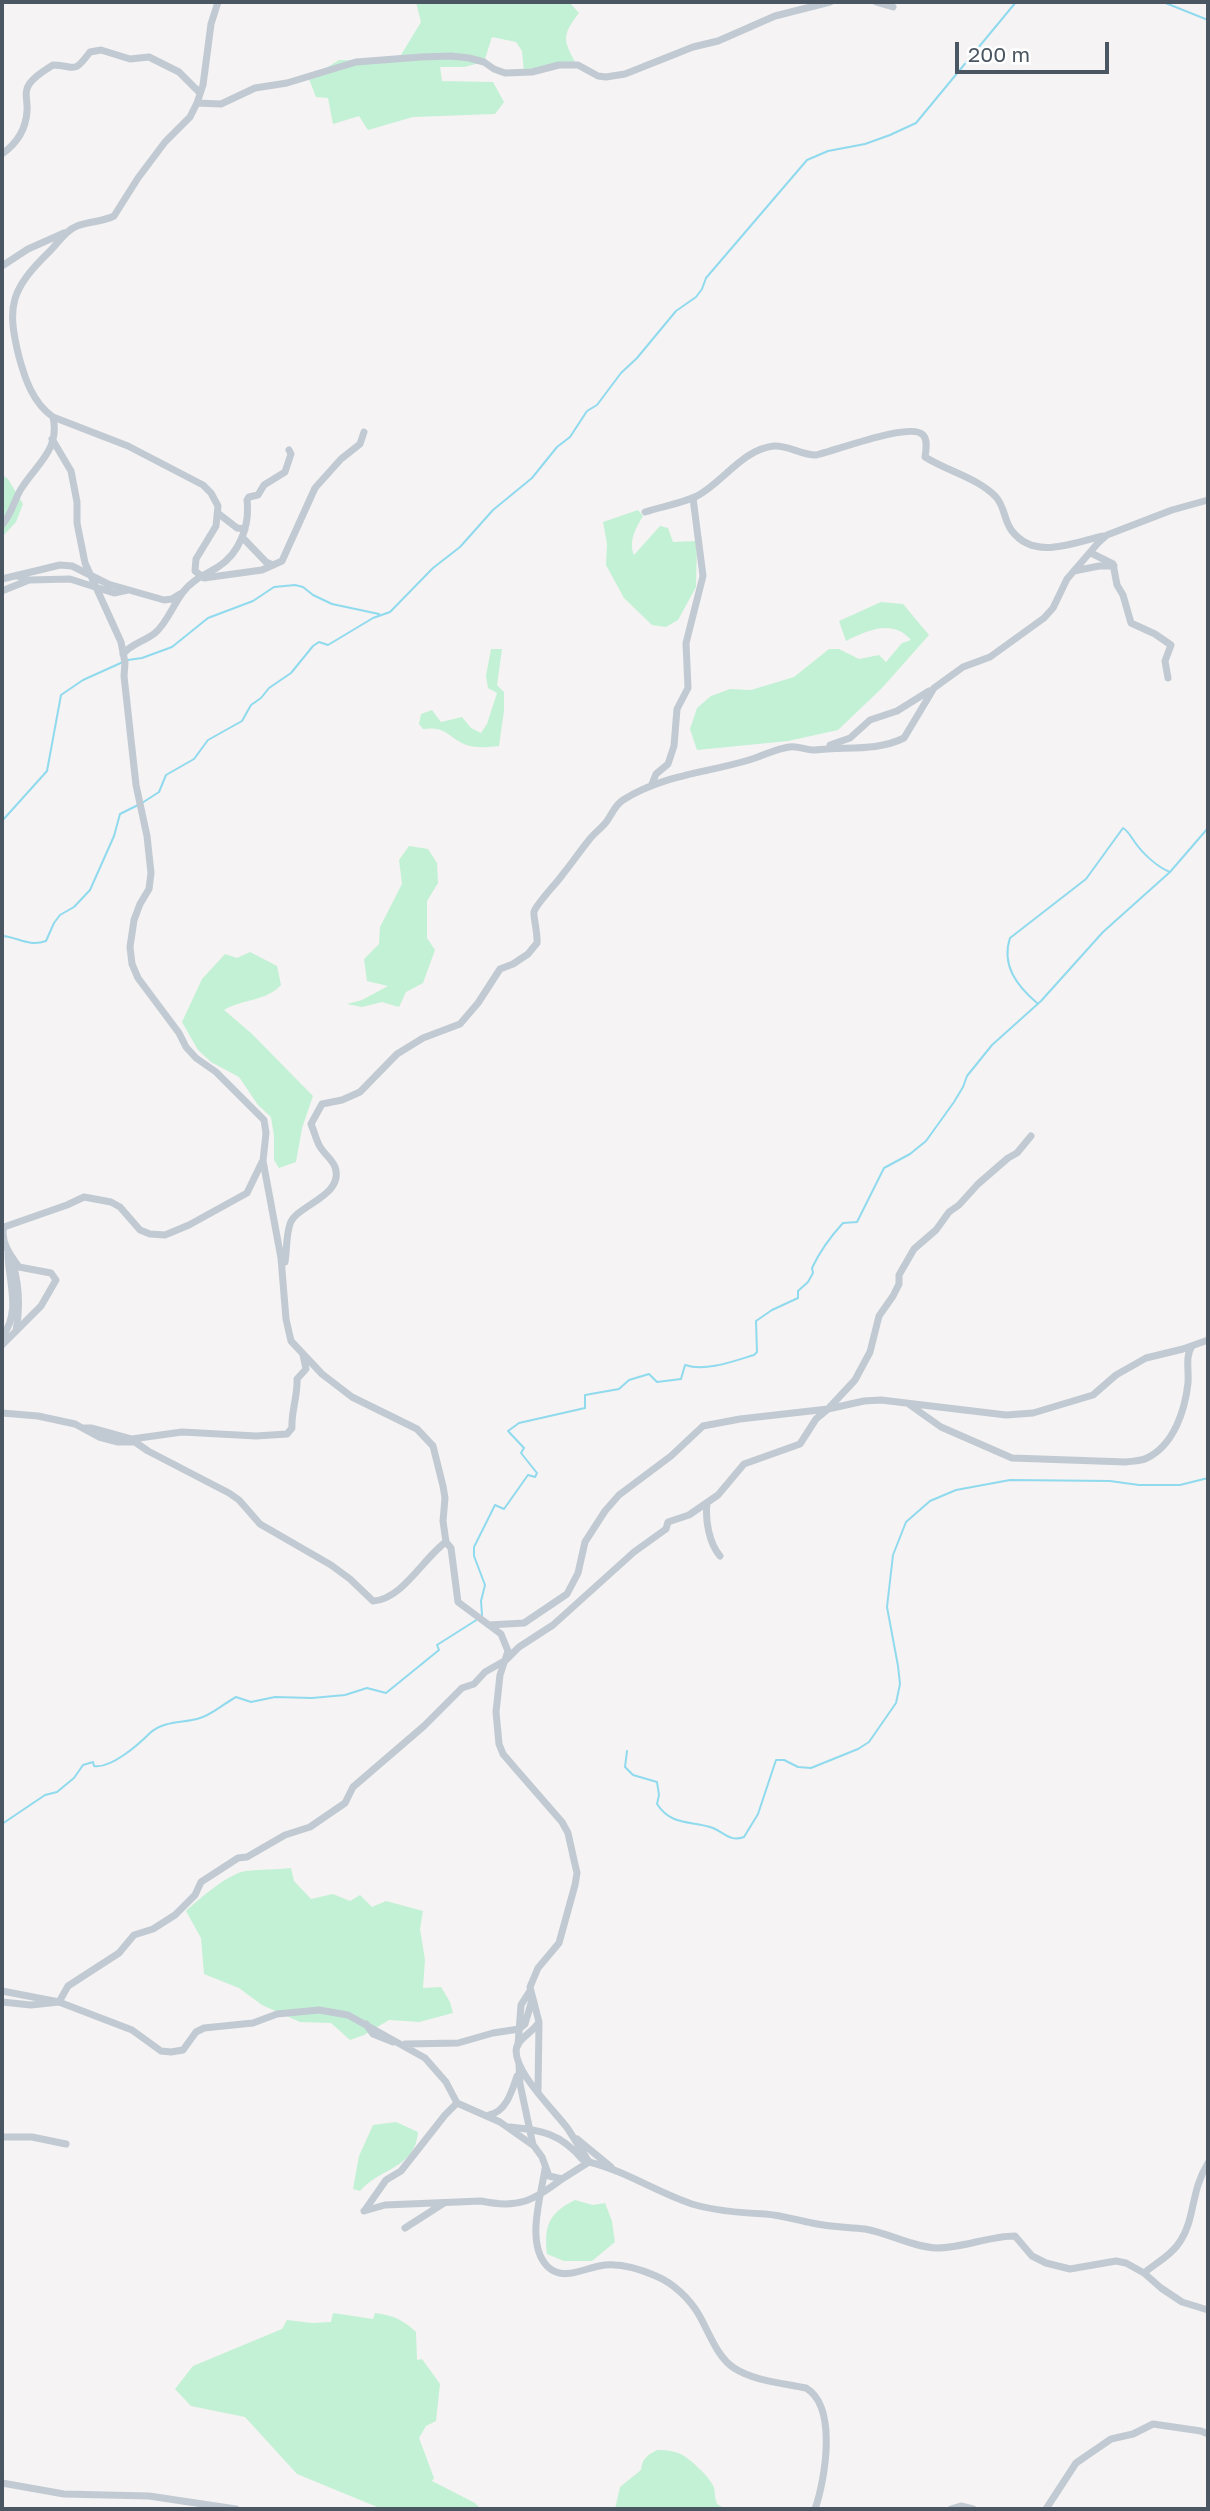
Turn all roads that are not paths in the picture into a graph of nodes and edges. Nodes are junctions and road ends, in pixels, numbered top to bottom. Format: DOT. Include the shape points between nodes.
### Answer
graph roads {
  1 [pos="218,2"];
  2 [pos="830,2"];
  3 [pos="876,2"];
  4 [pos="893,6"];
  5 [pos="200,93"];
  6 [pos="197,103"];
  7 [pos="2,153"];
  8 [pos="71,229"];
  9 [pos="2,266"];
  10 [pos="53,417"];
  11 [pos="364,432"];
  12 [pos="52,439"];
  13 [pos="289,450"];
  14 [pos="692,498"];
  15 [pos="1208,500"];
  16 [pos="645,512"];
  17 [pos="219,514"];
  18 [pos="2,525"];
  19 [pos="243,533"];
  20 [pos="1107,535"];
  21 [pos="1091,553"];
  22 [pos="272,565"];
  23 [pos="1114,566"];
  24 [pos="1073,572"];
  25 [pos="89,575"];
  26 [pos="200,575"];
  27 [pos="17,576"];
  28 [pos="2,579"];
  29 [pos="29,580"];
  30 [pos="94,586"];
  31 [pos="130,590"];
  32 [pos="2,591"];
  33 [pos="183,592"];
  34 [pos="124,659"];
  35 [pos="1168,678"];
  36 [pos="934,688"];
  37 [pos="823,747"];
  38 [pos="652,785"];
  39 [pos="1031,1136"];
  40 [pos="263,1161"];
  41 [pos="10,1254"];
  42 [pos="284,1283"];
  43 [pos="16,1333"];
  44 [pos="2,1337"];
  45 [pos="1208,1340"];
  46 [pos="2,1345"];
  47 [pos="1192,1346"];
  48 [pos="302,1352"];
  49 [pos="906,1403"];
  50 [pos="828,1409"];
  51 [pos="2,1413"];
  52 [pos="82,1428"];
  53 [pos="707,1503"];
  54 [pos="446,1542"];
  55 [pos="720,1556"];
  56 [pos="489,1625"];
  57 [pos="506,1660"];
  58 [pos="2,1991"];
  59 [pos="531,1994"];
  60 [pos="2,2002"];
  61 [pos="59,2002"];
  62 [pos="539,2022"];
  63 [pos="519,2029"];
  64 [pos="402,2044"];
  65 [pos="517,2045"];
  66 [pos="518,2068"];
  67 [pos="539,2095"];
  68 [pos="457,2103"];
  69 [pos="488,2116"];
  70 [pos="508,2127"];
  71 [pos="528,2129"];
  72 [pos="571,2134"];
  73 [pos="2,2137"];
  74 [pos="66,2144"];
  75 [pos="534,2146"];
  76 [pos="587,2163"];
  77 [pos="1208,2163"];
  78 [pos="545,2168"];
  79 [pos="615,2171"];
  80 [pos="559,2179"];
  81 [pos="539,2197"];
  82 [pos="444,2203"];
  83 [pos="405,2228"];
  84 [pos="1144,2273"];
  85 [pos="1208,2309"];
  86 [pos="1208,2434"];
  87 [pos="2,2483"];
  88 [pos="236,2509"];
  89 [pos="815,2509"];
  90 [pos="951,2509"];
  91 [pos="973,2509"];
  92 [pos="1046,2509"];
  1 -- 5 [label="street"];
  2 -- 6 [label="street" via="775,16 625,74 598,76 578,65 505,73 469,58 421,57 356,62 255,88 221,104"];
  3 -- 4 [label="street"];
  5 -- 6 [label="street"];
  5 -- 7 [label="street" via="179,72 149,57 130,59 101,50 90,52 79,66 53,65 29,84 25,124"];
  6 -- 8 [label="street" via="114,216"];
  8 -- 9 [label="street"];
  8 -- 10 [label="street" via="22,282 11,318 29,385 43,411"];
  10 -- 12 [label="street"];
  10 -- 17 [label="street" via="128,446 203,485 216,499"];
  11 -- 22 [label="street" via="360,444 315,488 282,561"];
  12 -- 18 [label="street" via="45,459 22,486"];
  12 -- 25 [label="street" via="71,471"];
  13 -- 19 [label="street" via="285,472 247,500"];
  14 -- 16 [label="street"];
  14 -- 20 [label="street" via="761,449 781,446 816,455 914,430 926,439 926,457 996,497 1007,523 1021,540 1035,547 1056,548"];
  14 -- 38 [label="street" via="703,576 686,643 688,688 677,709 668,764"];
  15 -- 20 [label="street"];
  17 -- 19 [label="street"];
  17 -- 26 [label="street" via="212,536 196,559 195,571"];
  19 -- 22 [label="street"];
  19 -- 26 [label="street" via="240,544 220,565"];
  20 -- 21 [label="street"];
  21 -- 23 [label="street"];
  21 -- 24 [label="street"];
  22 -- 26 [label="street" via="262,570"];
  23 -- 24 [label="street"];
  23 -- 35 [label="street" via="1116,585 1131,623 1171,645 1165,662"];
  24 -- 36 [label="street" via="1044,618 990,657 963,667"];
  25 -- 27 [label="street" via="60,565"];
  25 -- 30 [label="street"];
  25 -- 31 [label="street"];
  26 -- 33 [label="street"];
  27 -- 28 [label="street"];
  27 -- 29 [label="street"];
  29 -- 30 [label="street" via="70,579"];
  29 -- 32 [label="street"];
  30 -- 31 [label="street" via="103,592"];
  30 -- 34 [label="street" via="121,642"];
  31 -- 33 [label="street" via="164,600"];
  33 -- 34 [label="street" via="156,632 127,649"];
  34 -- 40 [label="street" via="136,785 151,873 133,927 132,964 186,1047 264,1120"];
  36 -- 37 [label="street" via="897,711 870,720 850,738"];
  36 -- 37 [label="street" via="904,738 856,749"];
  37 -- 38 [label="street" via="791,746"];
  38 -- 42 [label="street" via="621,801 590,838 534,911 537,943 528,954 500,968 460,1024 397,1054 360,1092 322,1104 311,1124 335,1167 334,1183 290,1222"];
  39 -- 50 [label="street" via="914,1249 894,1296 879,1316 870,1352 855,1380"];
  40 -- 41 [label="street" via="247,1193 165,1235 140,1230 120,1207 84,1196 4,1227 2,1235"];
  40 -- 42 [label="street"];
  41 -- 43 [label="street" via="19,1288"];
  41 -- 43 [label="street" via="23,1269 42,1270 56,1280 41,1306"];
  41 -- 44 [label="street" via="12,1310"];
  42 -- 48 [label="street" via="290,1341"];
  43 -- 46 [label="street"];
  45 -- 47 [label="street"];
  47 -- 49 [label="street" via="1134,1364 1093,1395 1033,1413 1006,1415"];
  47 -- 49 [label="street" via="1179,1421 1164,1444 1144,1459 1012,1458 941,1427"];
  48 -- 52 [label="street" via="306,1369 297,1379 292,1428 287,1434 195,1431 132,1439"];
  48 -- 54 [label="street" via="352,1397 417,1429 433,1446 445,1498"];
  49 -- 50 [label="street" via="864,1401"];
  50 -- 53 [label="street" via="800,1444 744,1464"];
  50 -- 56 [label="street" via="703,1426 605,1511 585,1542 578,1573 567,1594 524,1623"];
  51 -- 52 [label="street" via="38,1416"];
  52 -- 54 [label="street" via="99,1437 135,1442 229,1493 260,1524 331,1566 373,1601 405,1584"];
  53 -- 55 [label="street" via="709,1532"];
  53 -- 57 [label="street" via="668,1522 666,1529"];
  54 -- 56 [label="street" via="451,1548 458,1602"];
  56 -- 57 [label="street" via="501,1634 508,1651"];
  57 -- 59 [label="street" via="496,1712 499,1744 562,1822 576,1873 559,1943 538,1968"];
  57 -- 61 [label="street" via="463,1688 353,1787 345,1803 310,1827 238,1858 201,1882 175,1915 134,1936 119,1953 68,1986"];
  58 -- 61 [label="street"];
  59 -- 62 [label="street"];
  59 -- 63 [label="street" via="521,2005"];
  60 -- 61 [label="street"];
  61 -- 64 [label="street" via="132,2030 161,2051 183,2050 204,2028 253,2023 277,2014 328,2011 348,2015"];
  62 -- 65 [label="street"];
  62 -- 67 [label="street"];
  63 -- 64 [label="street" via="458,2043"];
  63 -- 65 [label="street"];
  64 -- 68 [label="street" via="425,2058"];
  65 -- 66 [label="street"];
  66 -- 67 [label="street"];
  66 -- 69 [label="street" via="502,2107"];
  66 -- 71 [label="street"];
  67 -- 72 [label="street"];
  68 -- 69 [label="street"];
  68 -- 82 [label="street" via="401,2171 386,2180 364,2211 385,2205"];
  69 -- 70 [label="street"];
  70 -- 71 [label="street"];
  70 -- 75 [label="street"];
  71 -- 75 [label="street"];
  71 -- 76 [label="street" via="546,2132 570,2145"];
  72 -- 76 [label="street"];
  72 -- 79 [label="street"];
  73 -- 74 [label="street"];
  75 -- 78 [label="street"];
  76 -- 79 [label="street"];
  76 -- 80 [label="street"];
  77 -- 84 [label="street" via="1199,2178 1181,2241"];
  78 -- 80 [label="street" via="549,2176"];
  78 -- 81 [label="street"];
  79 -- 84 [label="street" via="692,2204 733,2213 866,2229 937,2248 1015,2236 1032,2256 1058,2267 1116,2261"];
  80 -- 81 [label="street"];
  81 -- 82 [label="street" via="504,2204"];
  81 -- 89 [label="street" via="537,2244 548,2267 566,2274 622,2266 658,2276 683,2295 734,2369 813,2392 824,2414 826,2441 824,2476"];
  82 -- 83 [label="street"];
  84 -- 85 [label="street" via="1182,2302"];
  86 -- 92 [label="street" via="1153,2424 1111,2440 1076,2463"];
  87 -- 88 [label="street" via="64,2494 149,2496"];
  90 -- 91 [label="street"];
}
